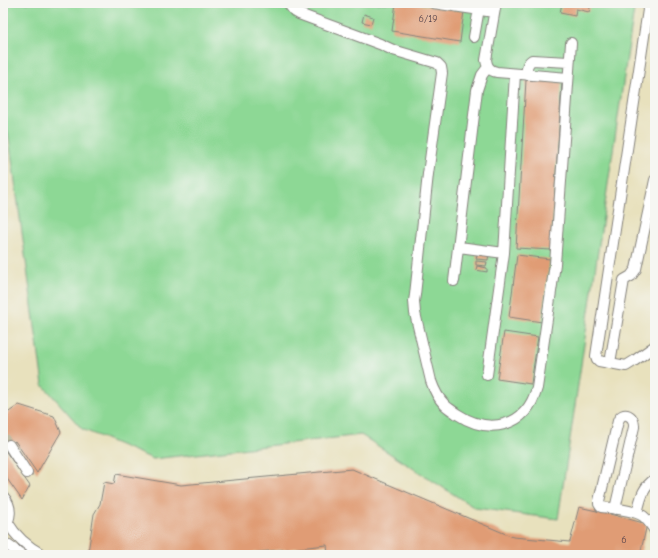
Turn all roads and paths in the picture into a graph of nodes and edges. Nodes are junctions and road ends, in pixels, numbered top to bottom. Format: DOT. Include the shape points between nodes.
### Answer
graph roads {
  1 [pos="288,3"];
  2 [pos="434,3"];
  3 [pos="650,3"];
  4 [pos="479,6"];
  5 [pos="495,8"];
  6 [pos="474,37"];
  7 [pos="571,43"];
  8 [pos="569,62"];
  9 [pos="488,67"];
  10 [pos="515,74"];
  11 [pos="527,75"];
  12 [pos="568,78"];
  13 [pos="655,180"];
  14 [pos="459,248"];
  15 [pos="504,253"];
  16 [pos="454,281"];
  17 [pos="655,346"];
  18 [pos="610,363"];
  19 [pos="487,375"];
  20 [pos="9,445"];
  21 [pos="27,473"];
  22 [pos="655,479"];
  23 [pos="655,486"];
  24 [pos="3,496"];
  25 [pos="615,509"];
  26 [pos="640,514"];
  27 [pos="6,526"];
  28 [pos="655,531"];
  29 [pos="3,542"];
  30 [pos="22,555"];
  31 [pos="43,555"];
  1 -- 12 [label="street" via="299,14 390,49 437,62 441,66 414,306 434,390 446,406 468,421 478,424 498,426 512,421 522,414 535,396 555,264"];
  2 -- 4 [label="street"];
  3 -- 18 [label="street" via="596,354 599,361"];
  4 -- 5 [label="street"];
  4 -- 6 [label="street"];
  5 -- 9 [label="street" via="486,60"];
  7 -- 8 [label="street"];
  8 -- 11 [label="street" via="532,60 527,65"];
  8 -- 12 [label="street"];
  9 -- 10 [label="street" via="494,72"];
  9 -- 14 [label="street" via="477,90"];
  10 -- 11 [label="street"];
  10 -- 15 [label="street"];
  11 -- 12 [label="street"];
  13 -- 18 [label="street" via="636,269 624,280"];
  14 -- 15 [label="street"];
  14 -- 16 [label="street"];
  15 -- 19 [label="street"];
  17 -- 18 [label="street" via="626,366"];
  20 -- 21 [label="street"];
  22 -- 26 [label="street" via="645,488 641,498"];
  23 -- 26 [label="street" via="648,491"];
  24 -- 27 [label="street" via="10,508"];
  25 -- 25 [label="street" via="601,507 598,502 618,421 626,415 633,419 634,427"];
  25 -- 26 [label="street"];
  26 -- 28 [label="street"];
  27 -- 31 [label="street" via="23,542"];
  29 -- 30 [label="street"];
}
